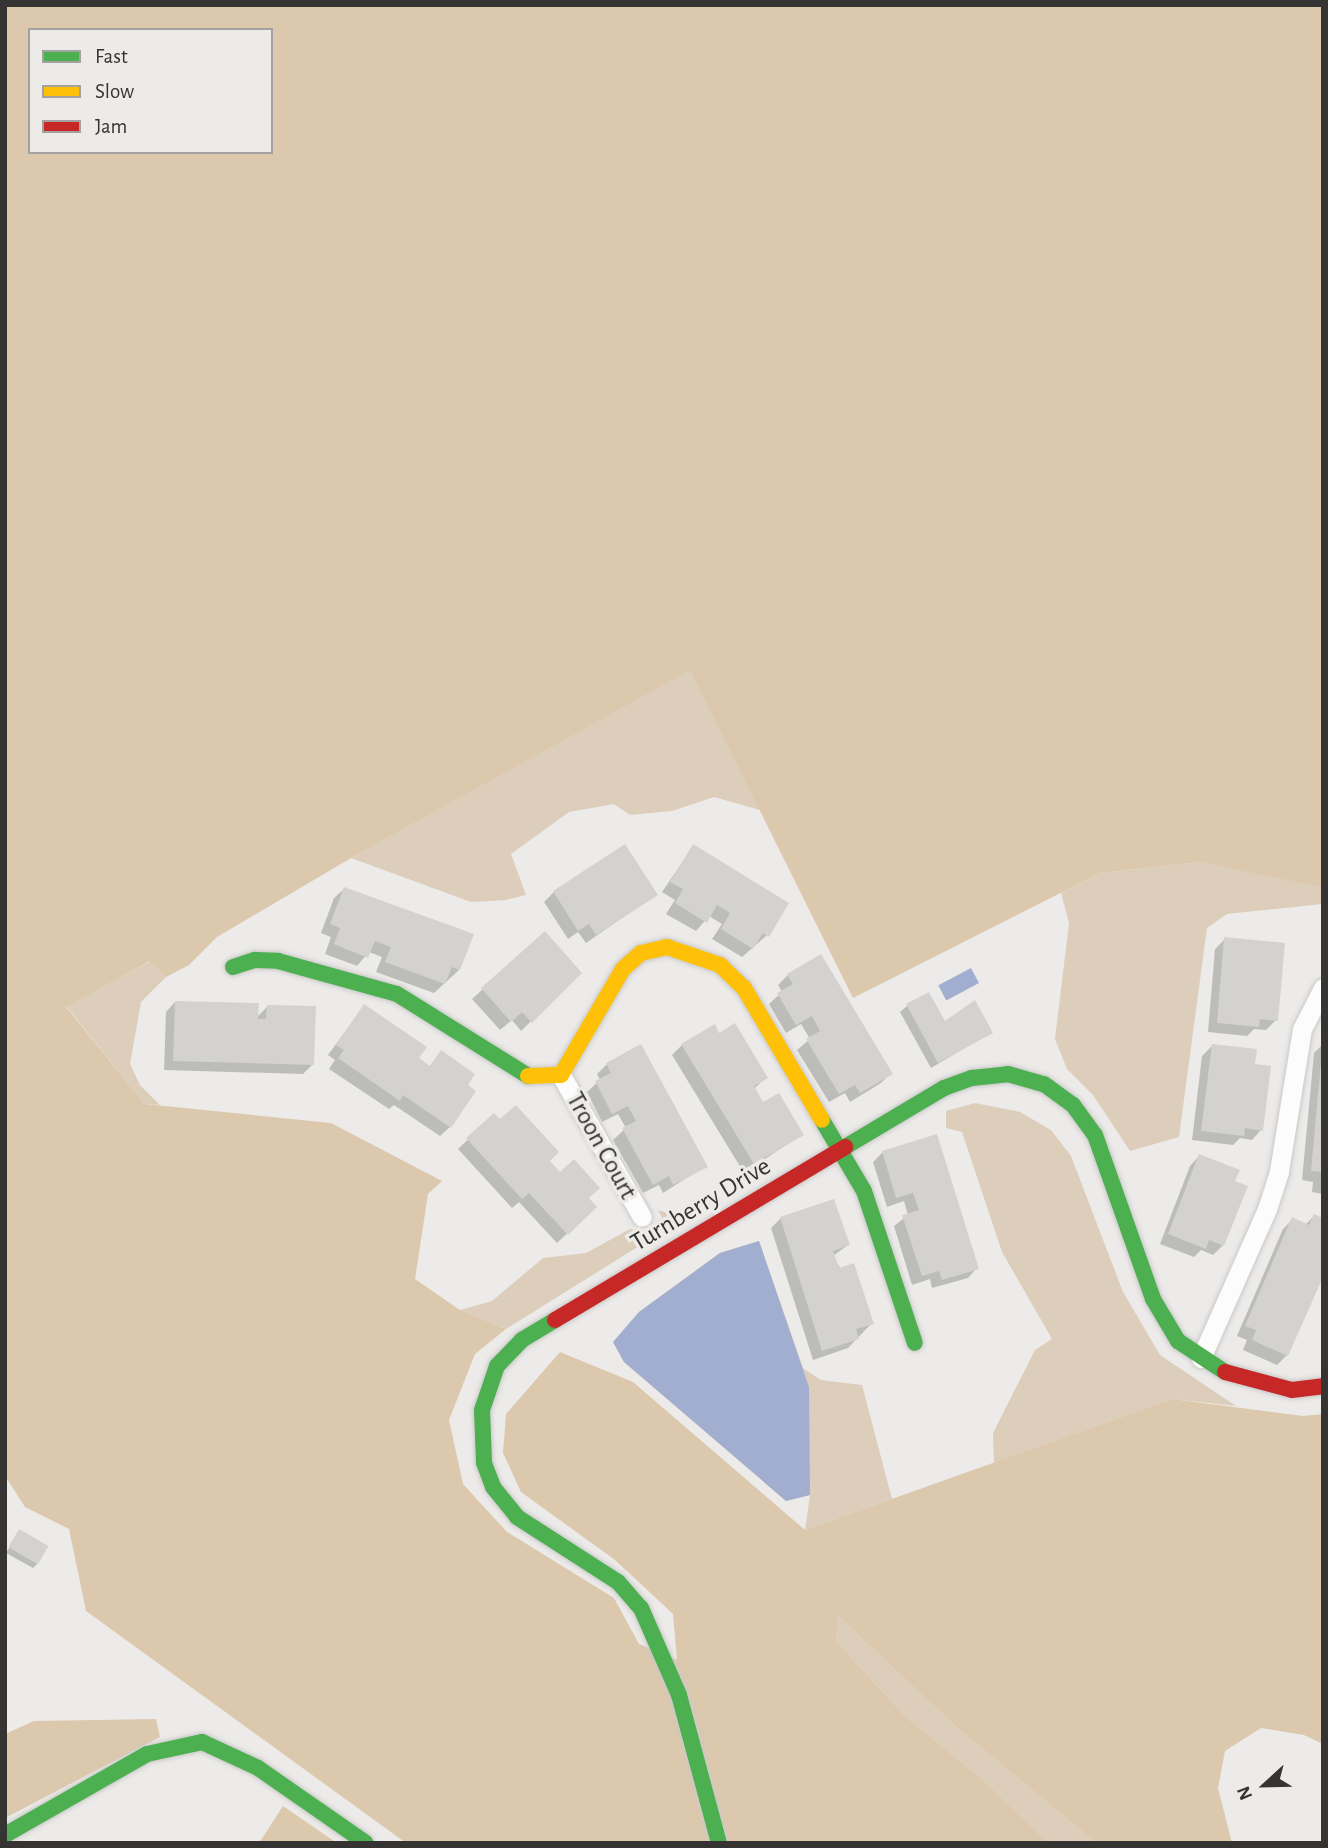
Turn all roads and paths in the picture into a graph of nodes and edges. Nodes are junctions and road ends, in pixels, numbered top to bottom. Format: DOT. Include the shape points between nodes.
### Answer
graph roads {
  1 [pos="233,967"];
  2 [pos="1323,988"];
  3 [pos="561,1075"];
  4 [pos="841,1149"];
  5 [pos="642,1217"];
  6 [pos="915,1343"];
  7 [pos="1201,1358"];
  8 [pos="1323,1386"];
  9 [pos="5,1835"];
  10 [pos="366,1843"];
  11 [pos="719,1843"];
  1 -- 3 [label="street" via="255,960 278,961 397,994 523,1075 539,1079"];
  2 -- 7 [label="street" via="1302,1029 1271,1197"];
  3 -- 4 [label="street" via="623,969 641,953 667,947 692,952 720,965 744,988"];
  3 -- 5 [label="street, Troon Court"];
  4 -- 6 [label="street" via="870,1208"];
  4 -- 7 [label="street, Turnberry Drive" via="944,1088 972,1078 1008,1074 1044,1084 1073,1105 1095,1135 1153,1299 1178,1341"];
  4 -- 11 [label="street, Turnberry Drive" via="522,1340 496,1366 482,1410 484,1463 503,1503 517,1517 618,1582 641,1608 679,1695"];
  7 -- 8 [label="street, Turnberry Drive" via="1261,1385 1292,1390"];
  9 -- 10 [label="street" via="147,1754 202,1742 258,1768"];
}
